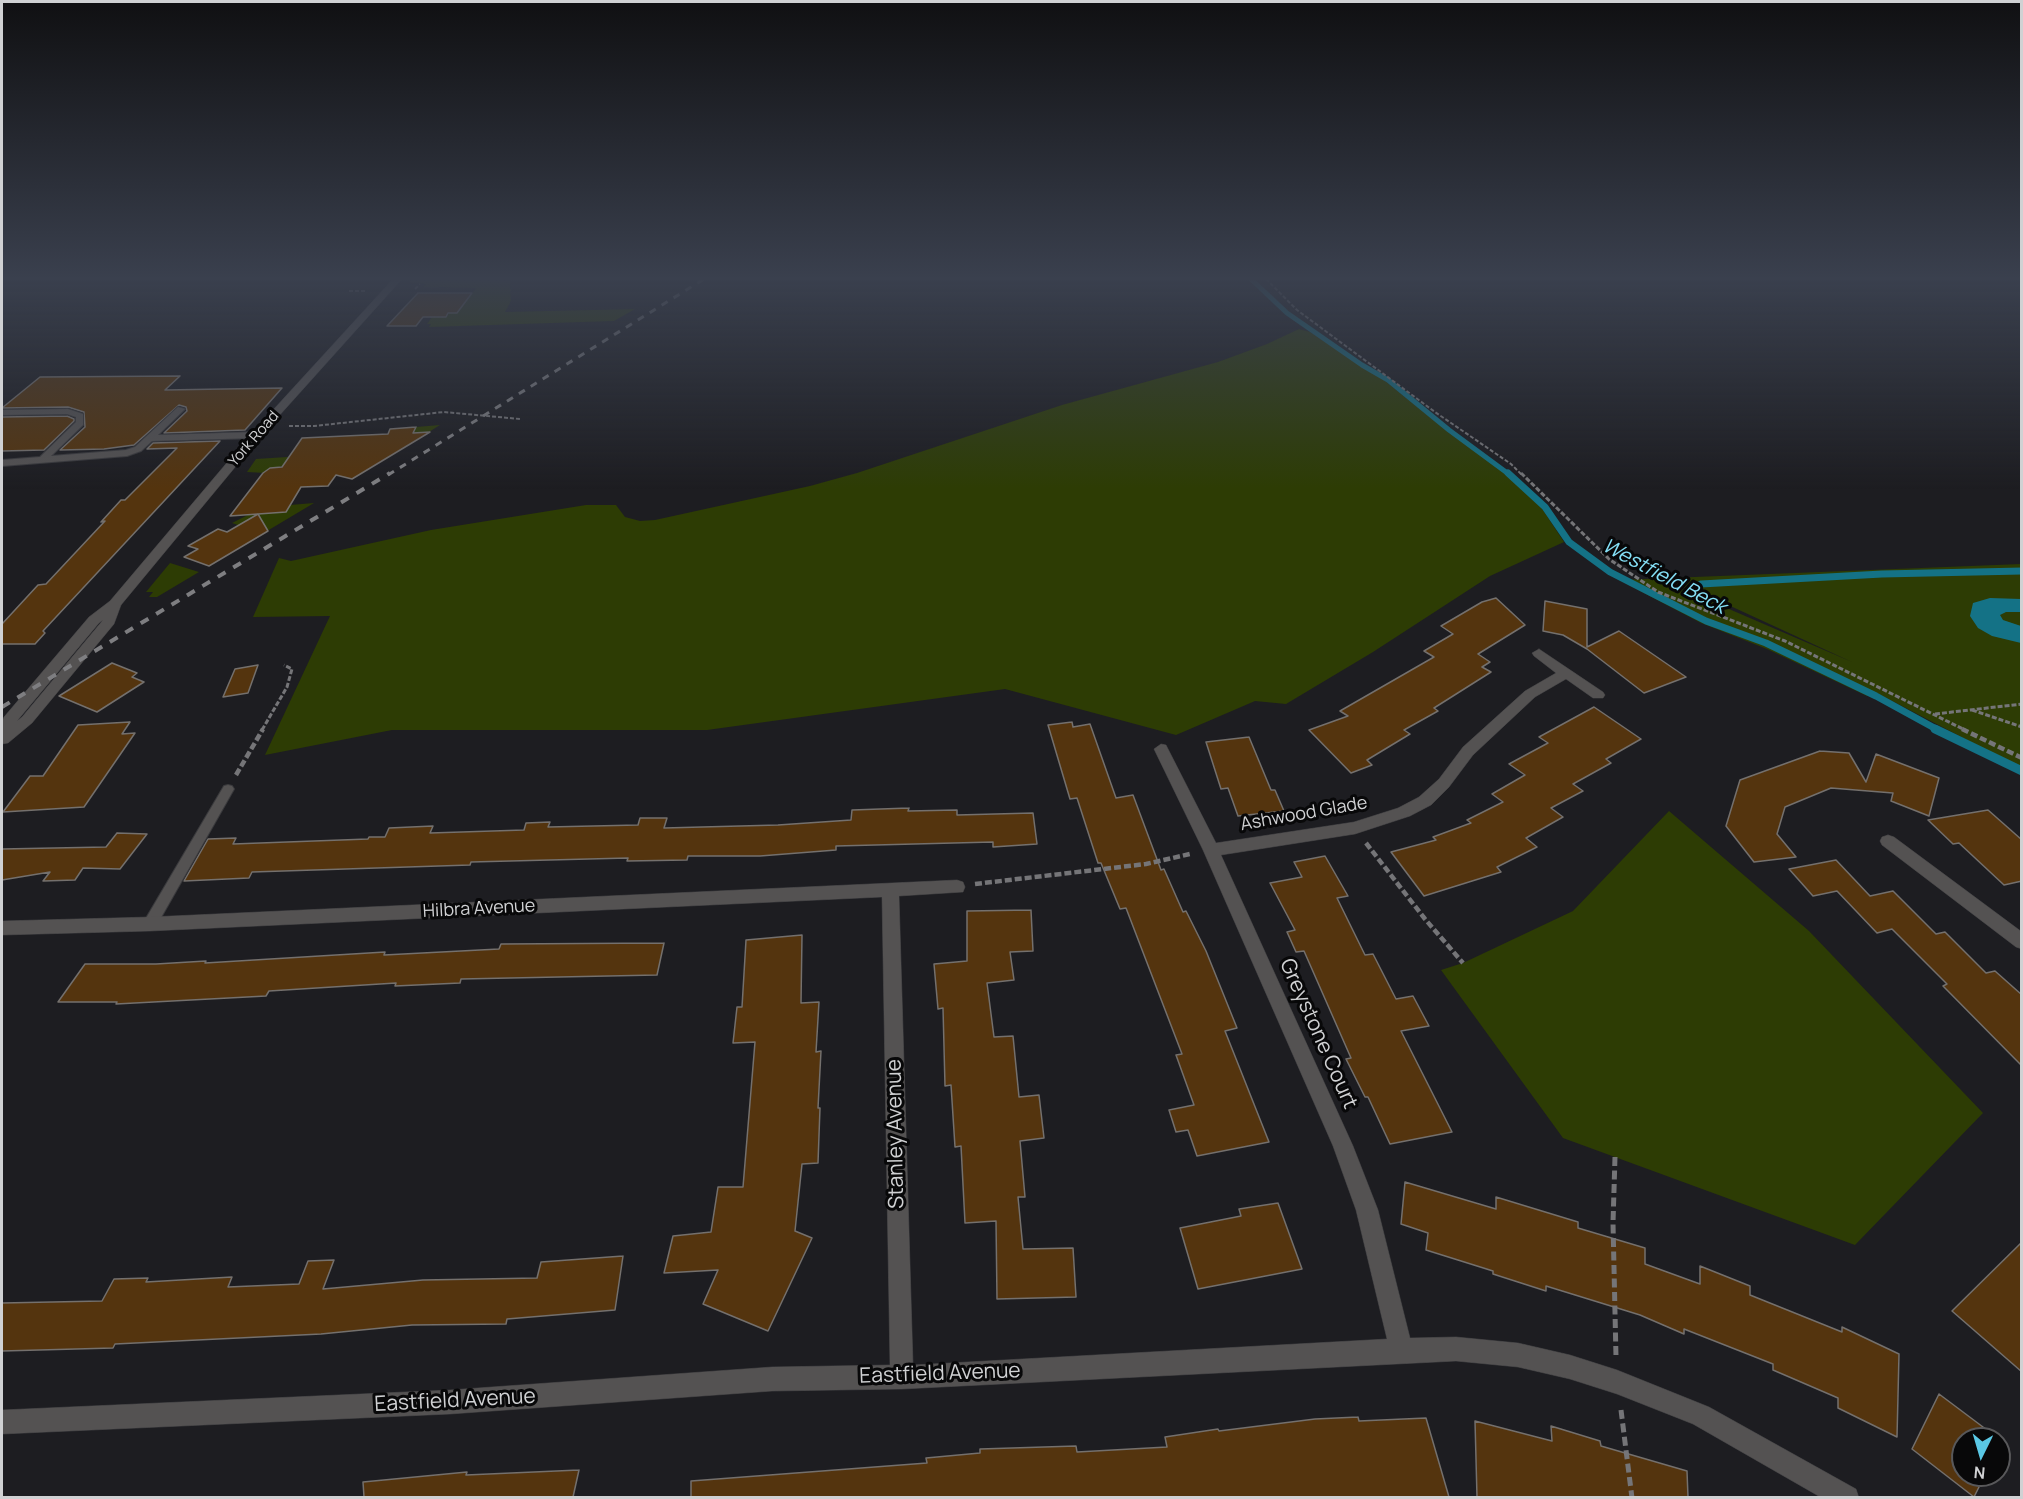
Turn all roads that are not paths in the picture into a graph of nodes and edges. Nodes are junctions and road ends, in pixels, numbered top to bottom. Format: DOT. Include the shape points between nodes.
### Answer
graph roads {
  1 [pos="335,349"];
  2 [pos="181,409"];
  3 [pos="2,412"];
  4 [pos="260,431"];
  5 [pos="150,438"];
  6 [pos="41,460"];
  7 [pos="2,463"];
  8 [pos="1539,653"];
  9 [pos="1566,673"];
  10 [pos="1598,695"];
  11 [pos="2,740"];
  12 [pos="1161,749"];
  13 [pos="228,789"];
  14 [pos="1888,841"];
  15 [pos="1211,850"];
  16 [pos="957,887"];
  17 [pos="890,890"];
  18 [pos="150,924"];
  19 [pos="2,928"];
  20 [pos="2022,942"];
  21 [pos="1401,1350"];
  22 [pos="902,1377"];
  23 [pos="2,1422"];
  24 [pos="1847,1497"];
  1 -- 4 [label="street, York Road"];
  2 -- 5 [label="lane"];
  3 -- 6 [label="lane" via="68,411 80,416 80,423"];
  4 -- 5 [label="lane"];
  4 -- 11 [label="street, York Road" via="115,604 109,621 27,720"];
  5 -- 6 [label="lane" via="127,453"];
  6 -- 7 [label="lane"];
  8 -- 9 [label="street"];
  9 -- 10 [label="street"];
  9 -- 15 [label="street, Ashwood Glade" via="1530,694 1468,751 1425,801 1404,812 1355,828"];
  12 -- 15 [label="street, Greystone Court"];
  13 -- 18 [label="lane"];
  14 -- 20 [label="street"];
  15 -- 21 [label="street, Greystone Court" via="1343,1146 1367,1210"];
  16 -- 17 [label="street, Hilbra Avenue"];
  17 -- 18 [label="street, Hilbra Avenue"];
  17 -- 22 [label="street, Stanley Avenue"];
  18 -- 19 [label="street, Hilbra Avenue"];
  21 -- 22 [label="street, Eastfield Avenue"];
  21 -- 24 [label="street, Eastfield Avenue" via="1456,1349 1518,1355 1570,1366 1701,1415"];
  22 -- 23 [label="street, Eastfield Avenue" via="772,1379 450,1402"];
}
